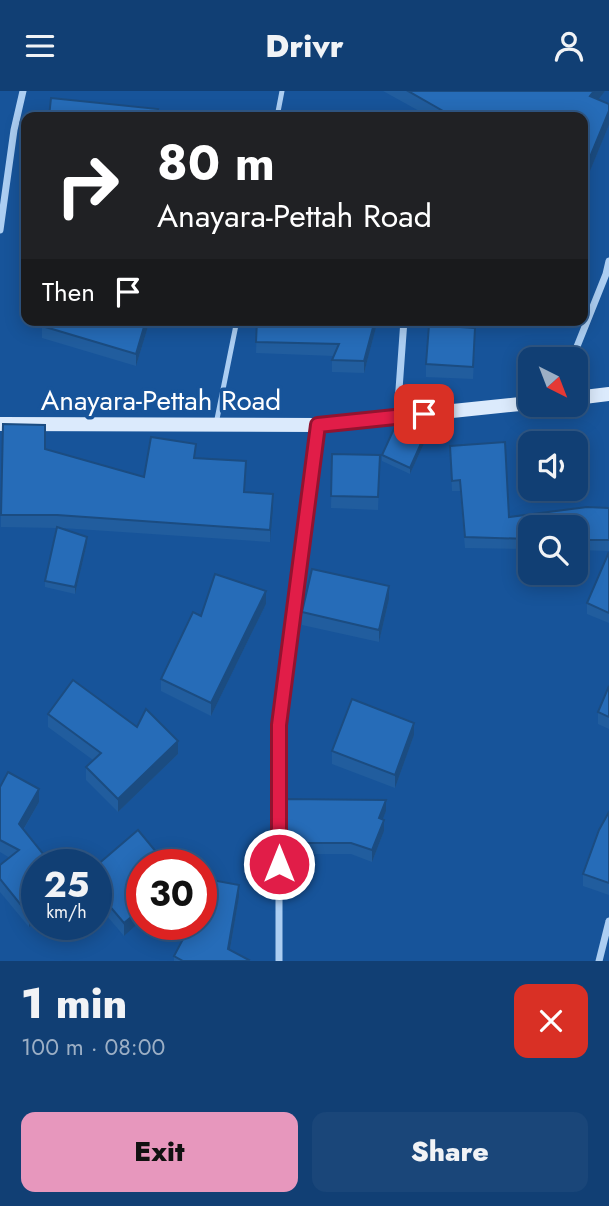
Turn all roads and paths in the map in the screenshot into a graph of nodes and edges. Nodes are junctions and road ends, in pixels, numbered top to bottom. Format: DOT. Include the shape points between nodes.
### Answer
graph roads {
  1 [pos="23,91"];
  2 [pos="282,91"];
  3 [pos="278,112"];
  4 [pos="0,230"];
  5 [pos="609,261"];
  6 [pos="588,319"];
  7 [pos="236,326"];
  8 [pos="404,326"];
  9 [pos="585,326"];
  10 [pos="577,347"];
  11 [pos="609,394"];
  12 [pos="588,397"];
  13 [pos="518,404"];
  14 [pos="397,417"];
  15 [pos="0,423"];
  16 [pos="216,425"];
  17 [pos="318,425"];
  18 [pos="609,921"];
  19 [pos="279,961"];
  20 [pos="599,961"];
  1 -- 4 [label="street"];
  2 -- 3 [label="lane"];
  5 -- 6 [label="street"];
  7 -- 16 [label="lane"];
  8 -- 14 [label="street"];
  9 -- 10 [label="street"];
  11 -- 12 [label="main road"];
  13 -- 14 [label="main road, Anayara-Pettah Road"];
  14 -- 17 [label="main road, Anayara-Pettah Road"];
  15 -- 16 [label="main road, Anayara-Pettah Road"];
  16 -- 17 [label="main road, Anayara-Pettah Road"];
  17 -- 19 [label="street" via="279,725"];
  18 -- 20 [label="street"];
}
